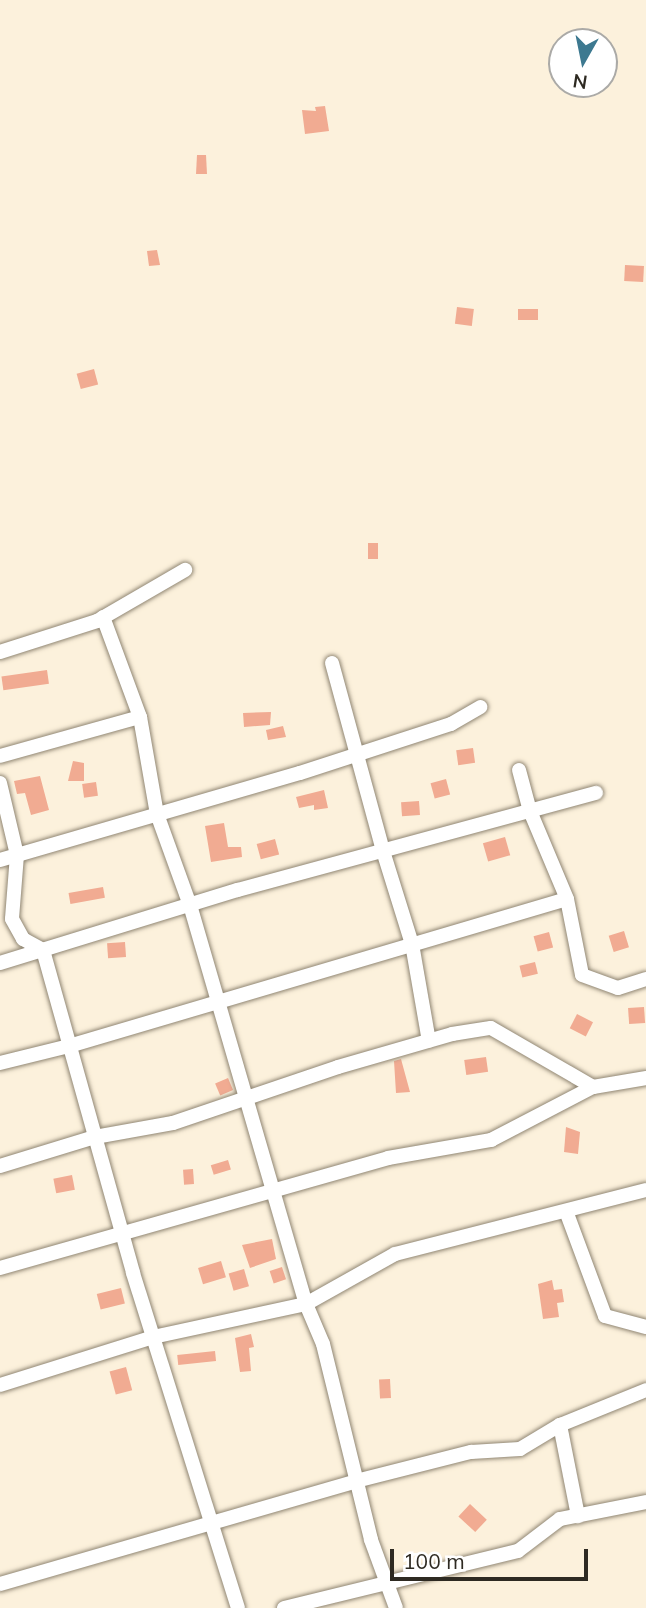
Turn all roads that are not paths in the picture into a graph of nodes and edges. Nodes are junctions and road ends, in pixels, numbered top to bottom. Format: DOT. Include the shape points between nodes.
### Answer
graph roads {
  1 [pos="185,570"];
  2 [pos="103,617"];
  3 [pos="0,652"];
  4 [pos="332,663"];
  5 [pos="480,707"];
  6 [pos="140,717"];
  7 [pos="358,754"];
  8 [pos="0,756"];
  9 [pos="519,771"];
  10 [pos="0,783"];
  11 [pos="596,793"];
  12 [pos="530,811"];
  13 [pos="157,814"];
  14 [pos="383,851"];
  15 [pos="18,855"];
  16 [pos="0,860"];
  17 [pos="567,899"];
  18 [pos="190,905"];
  19 [pos="412,944"];
  20 [pos="43,950"];
  21 [pos="0,963"];
  22 [pos="646,979"];
  23 [pos="217,1002"];
  24 [pos="429,1041"];
  25 [pos="69,1046"];
  26 [pos="0,1063"];
  27 [pos="646,1078"];
  28 [pos="593,1087"];
  29 [pos="248,1097"];
  30 [pos="95,1137"];
  31 [pos="0,1166"];
  32 [pos="273,1189"];
  33 [pos="646,1190"];
  34 [pos="566,1211"];
  35 [pos="122,1234"];
  36 [pos="0,1268"];
  37 [pos="306,1304"];
  38 [pos="646,1327"];
  39 [pos="153,1337"];
  40 [pos="0,1385"];
  41 [pos="646,1390"];
  42 [pos="560,1425"];
  43 [pos="356,1481"];
  44 [pos="646,1502"];
  45 [pos="578,1516"];
  46 [pos="212,1525"];
  47 [pos="387,1582"];
  48 [pos="0,1584"];
  49 [pos="238,1608"];
  50 [pos="284,1608"];
  51 [pos="396,1608"];
  1 -- 2 [label="street"];
  2 -- 3 [label="street"];
  2 -- 6 [label="street"];
  4 -- 7 [label="street"];
  5 -- 7 [label="street" via="451,724"];
  6 -- 8 [label="street"];
  6 -- 13 [label="street"];
  7 -- 13 [label="street"];
  7 -- 14 [label="street"];
  9 -- 12 [label="street"];
  10 -- 15 [label="street"];
  11 -- 12 [label="street"];
  12 -- 14 [label="street"];
  12 -- 17 [label="street"];
  13 -- 15 [label="street"];
  13 -- 18 [label="street"];
  14 -- 18 [label="street"];
  14 -- 19 [label="street"];
  15 -- 16 [label="street"];
  15 -- 20 [label="street" via="12,919 23,939"];
  17 -- 19 [label="street"];
  17 -- 22 [label="street" via="582,975 618,988"];
  18 -- 20 [label="street"];
  18 -- 23 [label="street"];
  19 -- 23 [label="street"];
  19 -- 24 [label="street"];
  20 -- 21 [label="street"];
  20 -- 25 [label="street"];
  23 -- 25 [label="street"];
  23 -- 29 [label="street"];
  24 -- 28 [label="street" via="491,1028"];
  24 -- 29 [label="street"];
  25 -- 26 [label="street"];
  25 -- 30 [label="street"];
  27 -- 28 [label="street"];
  28 -- 32 [label="street" via="491,1140 388,1158"];
  29 -- 30 [label="street" via="173,1123"];
  29 -- 32 [label="street"];
  30 -- 31 [label="street"];
  30 -- 35 [label="street"];
  32 -- 35 [label="street"];
  32 -- 37 [label="street"];
  33 -- 34 [label="street"];
  34 -- 37 [label="street" via="395,1254"];
  34 -- 38 [label="street" via="605,1316"];
  35 -- 36 [label="street"];
  35 -- 39 [label="street"];
  37 -- 39 [label="street"];
  37 -- 43 [label="street" via="323,1344"];
  39 -- 40 [label="street"];
  39 -- 46 [label="street"];
  41 -- 42 [label="street"];
  42 -- 43 [label="street" via="520,1449 471,1452"];
  42 -- 45 [label="street"];
  43 -- 46 [label="street"];
  43 -- 47 [label="street" via="370,1539"];
  44 -- 45 [label="street"];
  45 -- 47 [label="street" via="560,1519 518,1551"];
  46 -- 48 [label="street"];
  46 -- 49 [label="street"];
  47 -- 50 [label="street"];
  47 -- 51 [label="street"];
}
